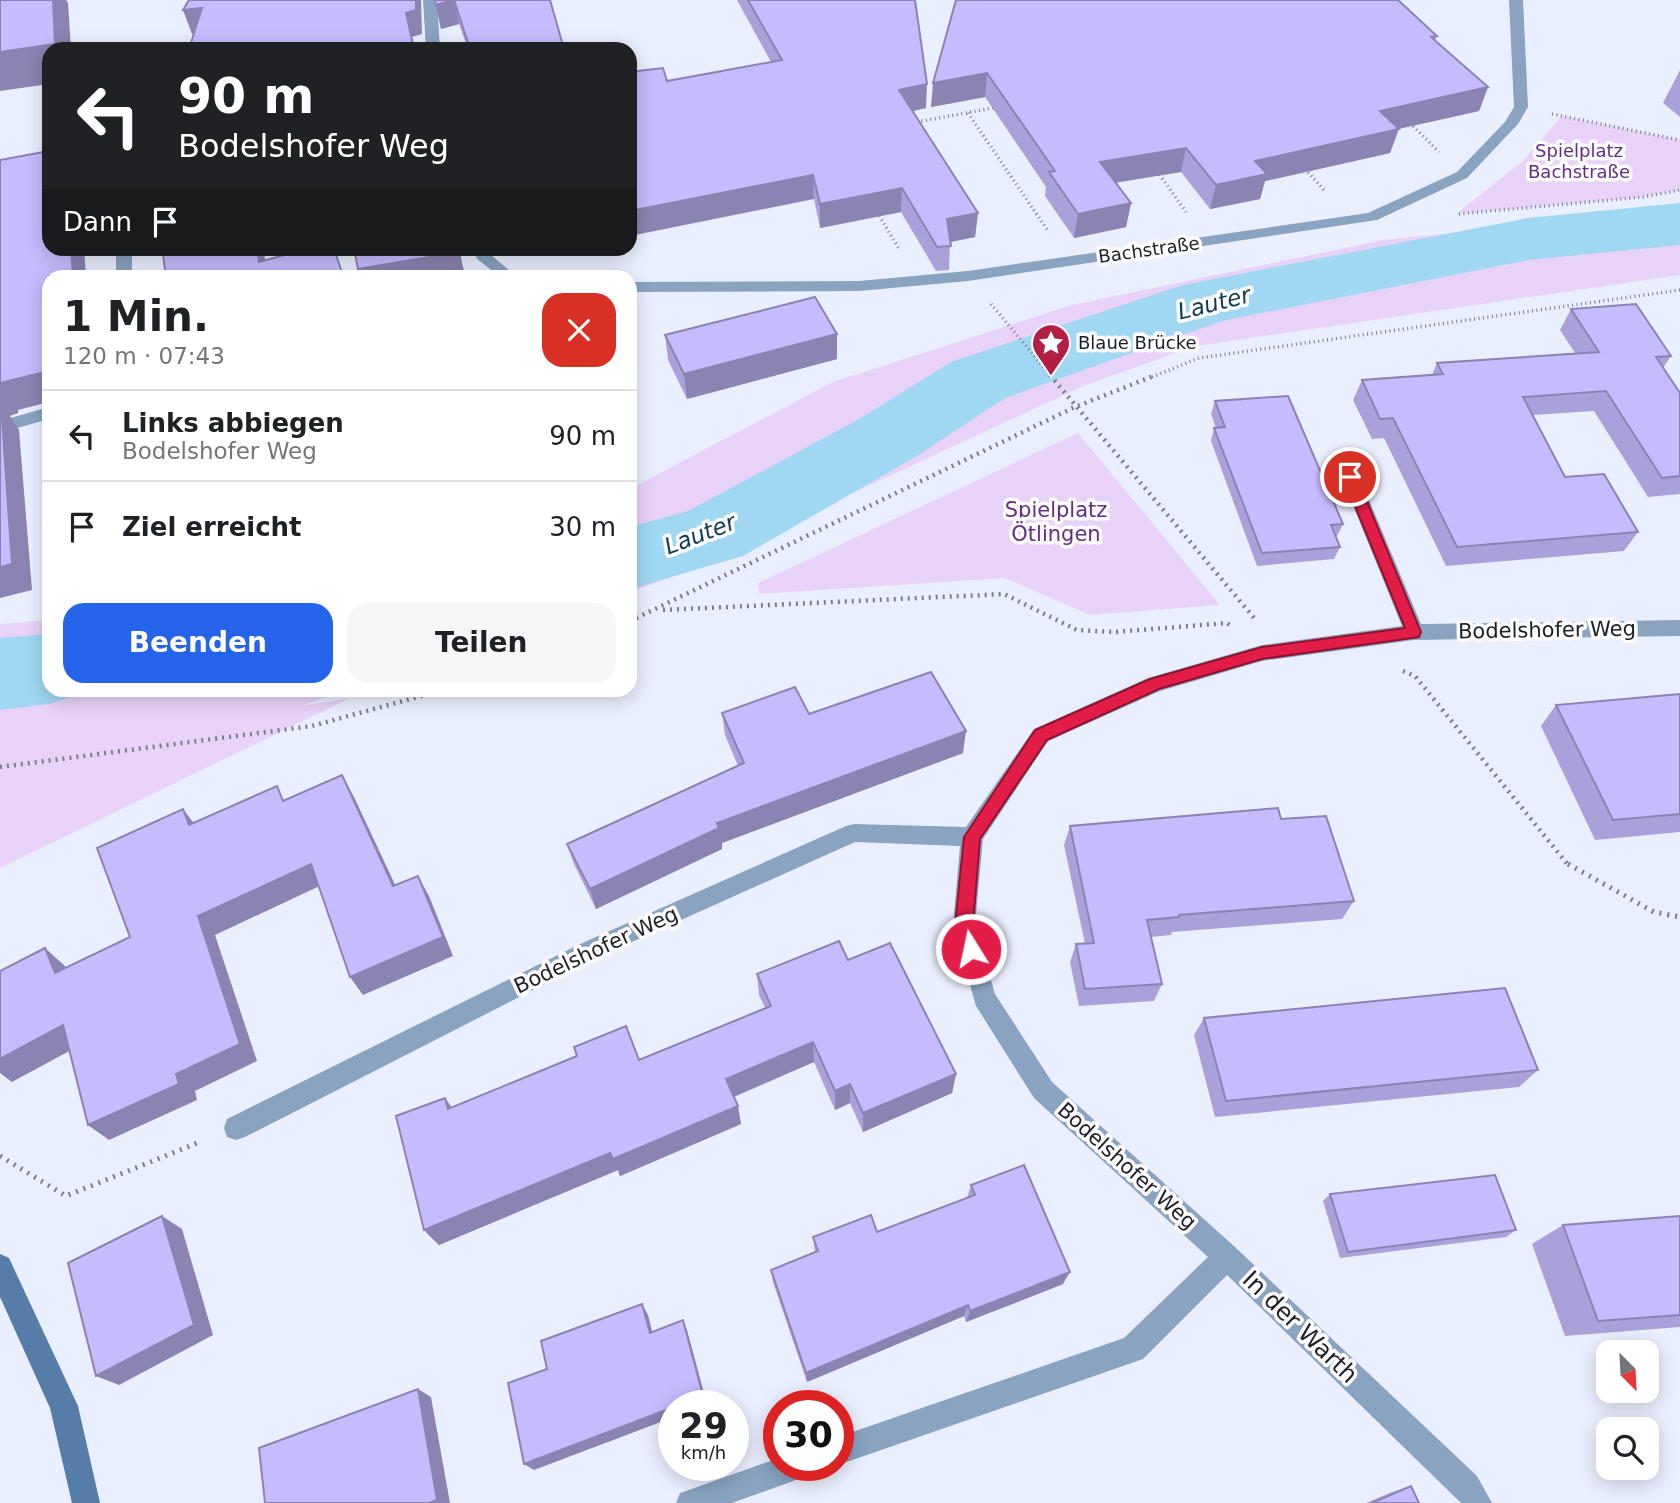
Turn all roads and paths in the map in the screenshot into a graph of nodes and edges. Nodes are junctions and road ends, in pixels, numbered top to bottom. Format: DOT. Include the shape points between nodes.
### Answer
graph roads {
  1 [pos="430,0"];
  2 [pos="1516,0"];
  3 [pos="433,42"];
  4 [pos="1007,105"];
  5 [pos="1521,107"];
  6 [pos="968,113"];
  7 [pos="1404,117"];
  8 [pos="914,123"];
  9 [pos="1680,140"];
  10 [pos="1297,160"];
  11 [pos="1153,164"];
  12 [pos="1462,175"];
  13 [pos="1680,190"];
  14 [pos="1422,194"];
  15 [pos="875,210"];
  16 [pos="1350,220"];
  17 [pos="1207,242"];
  18 [pos="483,256"];
  19 [pos="1069,262"];
  20 [pos="500,270"];
  21 [pos="917,281"];
  22 [pos="637,287"];
  23 [pos="1680,290"];
  24 [pos="1006,322"];
  25 [pos="1075,407"];
  26 [pos="42,415"];
  27 [pos="0,427"];
  28 [pos="1350,477"];
  29 [pos="658,610"];
  30 [pos="637,618"];
  31 [pos="1680,628"];
  32 [pos="1414,632"];
  33 [pos="1338,642"];
  34 [pos="1272,652"];
  35 [pos="418,697"];
  36 [pos="0,767"];
  37 [pos="972,837"];
  38 [pos="1680,917"];
  39 [pos="236,1128"];
  40 [pos="0,1156"];
  41 [pos="1227,1257"];
  42 [pos="0,1267"];
  43 [pos="854,1445"];
  44 [pos="763,1478"];
  45 [pos="86,1503"];
  46 [pos="690,1503"];
  47 [pos="1478,1503"];
  1 -- 3 [label="street"];
  2 -- 5 [label="street"];
  4 -- 6 [label="path"];
  5 -- 9 [label="path"];
  5 -- 12 [label="street, Bachstraße" via="1511,124"];
  6 -- 8 [label="path"];
  6 -- 19 [label="path"];
  7 -- 12 [label="path"];
  10 -- 16 [label="path"];
  11 -- 17 [label="path"];
  12 -- 14 [label="street, Bachstraße"];
  13 -- 14 [label="path" via="1456,214"];
  14 -- 16 [label="street, Bachstraße" via="1372,217"];
  15 -- 21 [label="path"];
  16 -- 17 [label="street, Bachstraße"];
  17 -- 19 [label="street, Bachstraße"];
  18 -- 20 [label="street"];
  19 -- 21 [label="street, Bachstraße"];
  21 -- 22 [label="street, Bachstraße" via="859,286"];
  23 -- 25 [label="path" via="1199,358"];
  24 -- 25 [label="path"];
  25 -- 29 [label="path"];
  25 -- 34 [label="path"];
  26 -- 27 [label="street"];
  28 -- 32 [label="street"];
  29 -- 30 [label="path"];
  29 -- 34 [label="path" via="1004,594 1077,630 1115,632 1227,623"];
  31 -- 32 [label="street, Bodelshofer Weg"];
  32 -- 33 [label="street, Bodelshofer Weg"];
  33 -- 34 [label="street, Bodelshofer Weg"];
  33 -- 38 [label="path" via="1415,676 1569,866 1654,912"];
  34 -- 37 [label="street, Bodelshofer Weg" via="1155,684 1041,735"];
  35 -- 36 [label="path" via="312,726"];
  37 -- 39 [label="street, Bodelshofer Weg" via="854,833 586,952"];
  37 -- 41 [label="street, Bodelshofer Weg" via="964,925 984,998 1043,1090"];
  39 -- 40 [label="path" via="66,1196"];
  41 -- 43 [label="street, In der Warth" via="1133,1349"];
  41 -- 47 [label="street, In der Warth" via="1467,1486"];
  42 -- 45 [label="street" via="64,1406"];
  44 -- 46 [label="street"];
}
